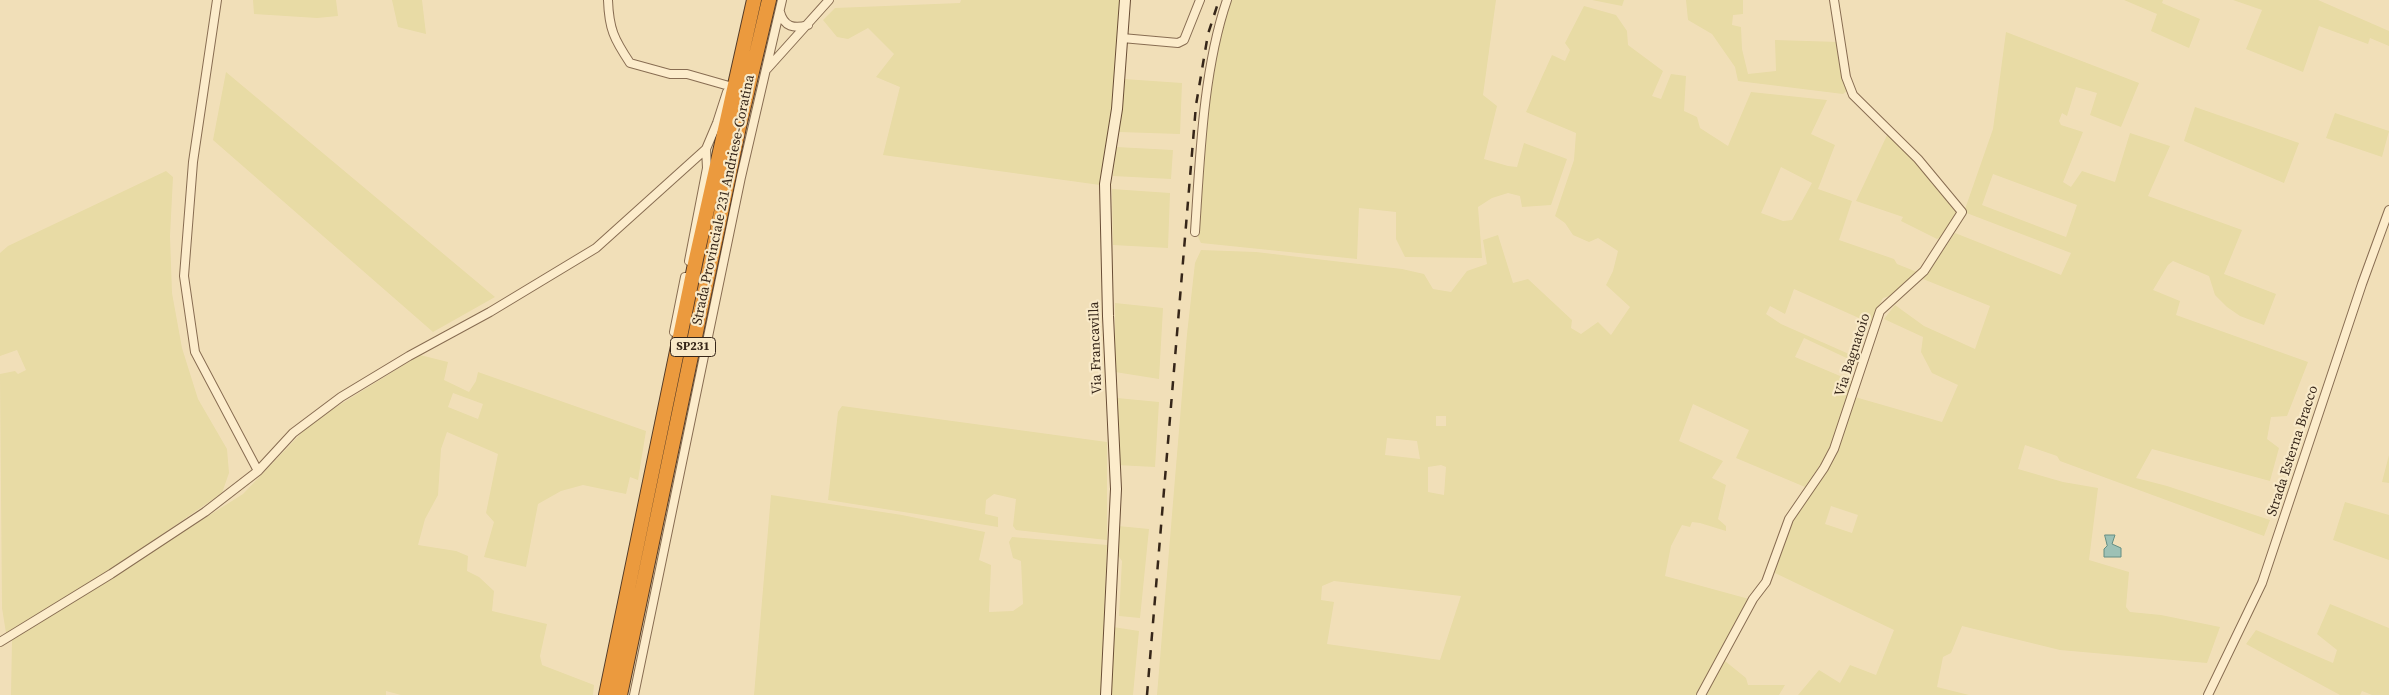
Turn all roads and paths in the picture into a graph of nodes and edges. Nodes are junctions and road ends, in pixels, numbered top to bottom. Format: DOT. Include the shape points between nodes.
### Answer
graph roads {
  1 [pos="216,0"];
  2 [pos="608,0"];
  3 [pos="754,0"];
  4 [pos="769,0"];
  5 [pos="782,0"];
  6 [pos="829,0"];
  7 [pos="1125,0"];
  8 [pos="1200,0"];
  9 [pos="1227,0"];
  10 [pos="1834,0"];
  11 [pos="780,10"];
  12 [pos="809,24"];
  13 [pos="748,27"];
  14 [pos="1122,38"];
  15 [pos="767,69"];
  16 [pos="729,86"];
  17 [pos="706,149"];
  18 [pos="2389,210"];
  19 [pos="1195,232"];
  20 [pos="258,471"];
  21 [pos="0,642"];
  22 [pos="600,695"];
  23 [pos="606,695"];
  24 [pos="620,695"];
  25 [pos="634,695"];
  26 [pos="1106,695"];
  27 [pos="1701,695"];
  28 [pos="2208,695"];
  1 -- 20 [label="street" via="194,162 184,276 195,352"];
  2 -- 16 [label="street" via="609,25 630,64 670,74 687,74"];
  3 -- 13 [label="highway, Strada Provinciale 231 Andriese-Coratina / SP231"];
  4 -- 24 [label="highway, Strada Provinciale 231 Andriese-Coratina / SP231" via="739,127"];
  5 -- 11 [label="street, SP231"];
  6 -- 12 [label="street"];
  7 -- 14 [label="street, Via Francavilla"];
  8 -- 14 [label="street" via="1184,40 1178,43"];
  9 -- 19 [label="street" via="1209,84"];
  10 -- 27 [label="street, Via Bagnatoio" via="1846,77 1852,95 1918,159 1962,212 1924,272 1880,311 1834,449 1788,519 1766,582 1753,599"];
  11 -- 12 [label="street" via="783,21 789,25 797,28"];
  11 -- 15 [label="street, SP231"];
  12 -- 15 [label="street"];
  13 -- 16 [label="street"];
  13 -- 23 [label="highway, Strada Provinciale 231 Andriese-Coratina / SP231" via="696,259"];
  14 -- 26 [label="street, Via Francavilla" via="1117,109 1105,184 1116,489"];
  15 -- 25 [label="street, SP231" via="741,177"];
  16 -- 17 [label="street"];
  17 -- 20 [label="street" via="596,248 341,397 293,433"];
  17 -- 22 [label="street" via="707,168 700,206"];
  18 -- 28 [label="street, Strada Esterna Bracco" via="2262,583"];
  20 -- 21 [label="street" via="205,512"];
}
